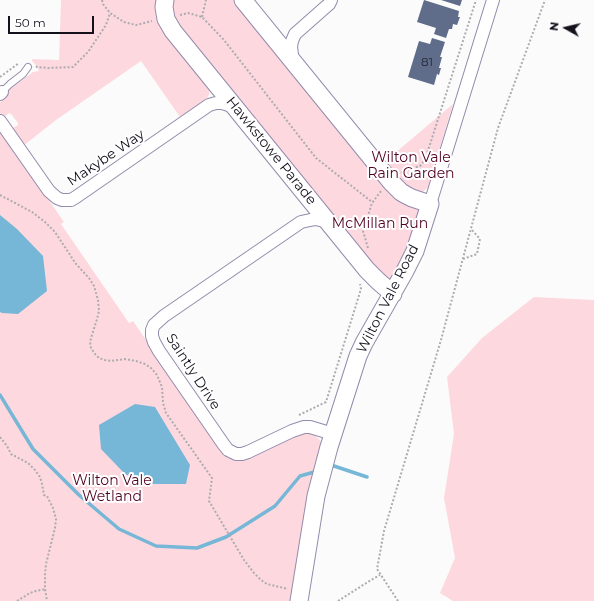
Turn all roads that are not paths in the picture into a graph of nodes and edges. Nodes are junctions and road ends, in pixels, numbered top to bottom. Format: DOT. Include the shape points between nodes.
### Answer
graph roads {
  1 [pos="165,0"];
  2 [pos="243,0"];
  3 [pos="331,0"];
  4 [pos="493,0"];
  5 [pos="269,32"];
  6 [pos="295,34"];
  7 [pos="293,62"];
  8 [pos="31,65"];
  9 [pos="212,78"];
  10 [pos="1,93"];
  11 [pos="209,105"];
  12 [pos="235,108"];
  13 [pos="0,121"];
  14 [pos="307,195"];
  15 [pos="430,204"];
  16 [pos="301,222"];
  17 [pos="329,222"];
  18 [pos="392,294"];
  19 [pos="331,441"];
  20 [pos="295,595"];
  1 -- 9 [label="street, Hawkstowe Parade" via="166,19 173,31"];
  2 -- 5 [label="street"];
  3 -- 6 [label="street"];
  4 -- 15 [label="street, Wilton Vale Road"];
  5 -- 6 [label="street" via="282,36"];
  5 -- 7 [label="street"];
  6 -- 7 [label="street" via="291,48"];
  7 -- 15 [label="street" via="391,182 406,195"];
  8 -- 10 [label="lane"];
  9 -- 11 [label="street" via="213,92"];
  9 -- 12 [label="street, Hawkstowe Parade"];
  11 -- 12 [label="street" via="222,103"];
  11 -- 13 [label="street, Makybe Way" via="71,200 57,198 49,191"];
  12 -- 14 [label="street, Hawkstowe Parade"];
  14 -- 16 [label="street" via="307,209"];
  14 -- 17 [label="street, Hawkstowe Parade"];
  15 -- 18 [label="street, Wilton Vale Road" via="415,251"];
  16 -- 17 [label="street, Saintly Drive" via="315,219"];
  16 -- 19 [label="street, Saintly Drive" via="164,316 154,325 152,336 159,351 228,450 242,454 304,427 310,427"];
  17 -- 18 [label="street, Hawkstowe Parade" via="367,270"];
  18 -- 19 [label="street, Wilton Vale Road" via="361,349"];
  19 -- 20 [label="street, Wilton Vale Road" via="316,496"];
}
